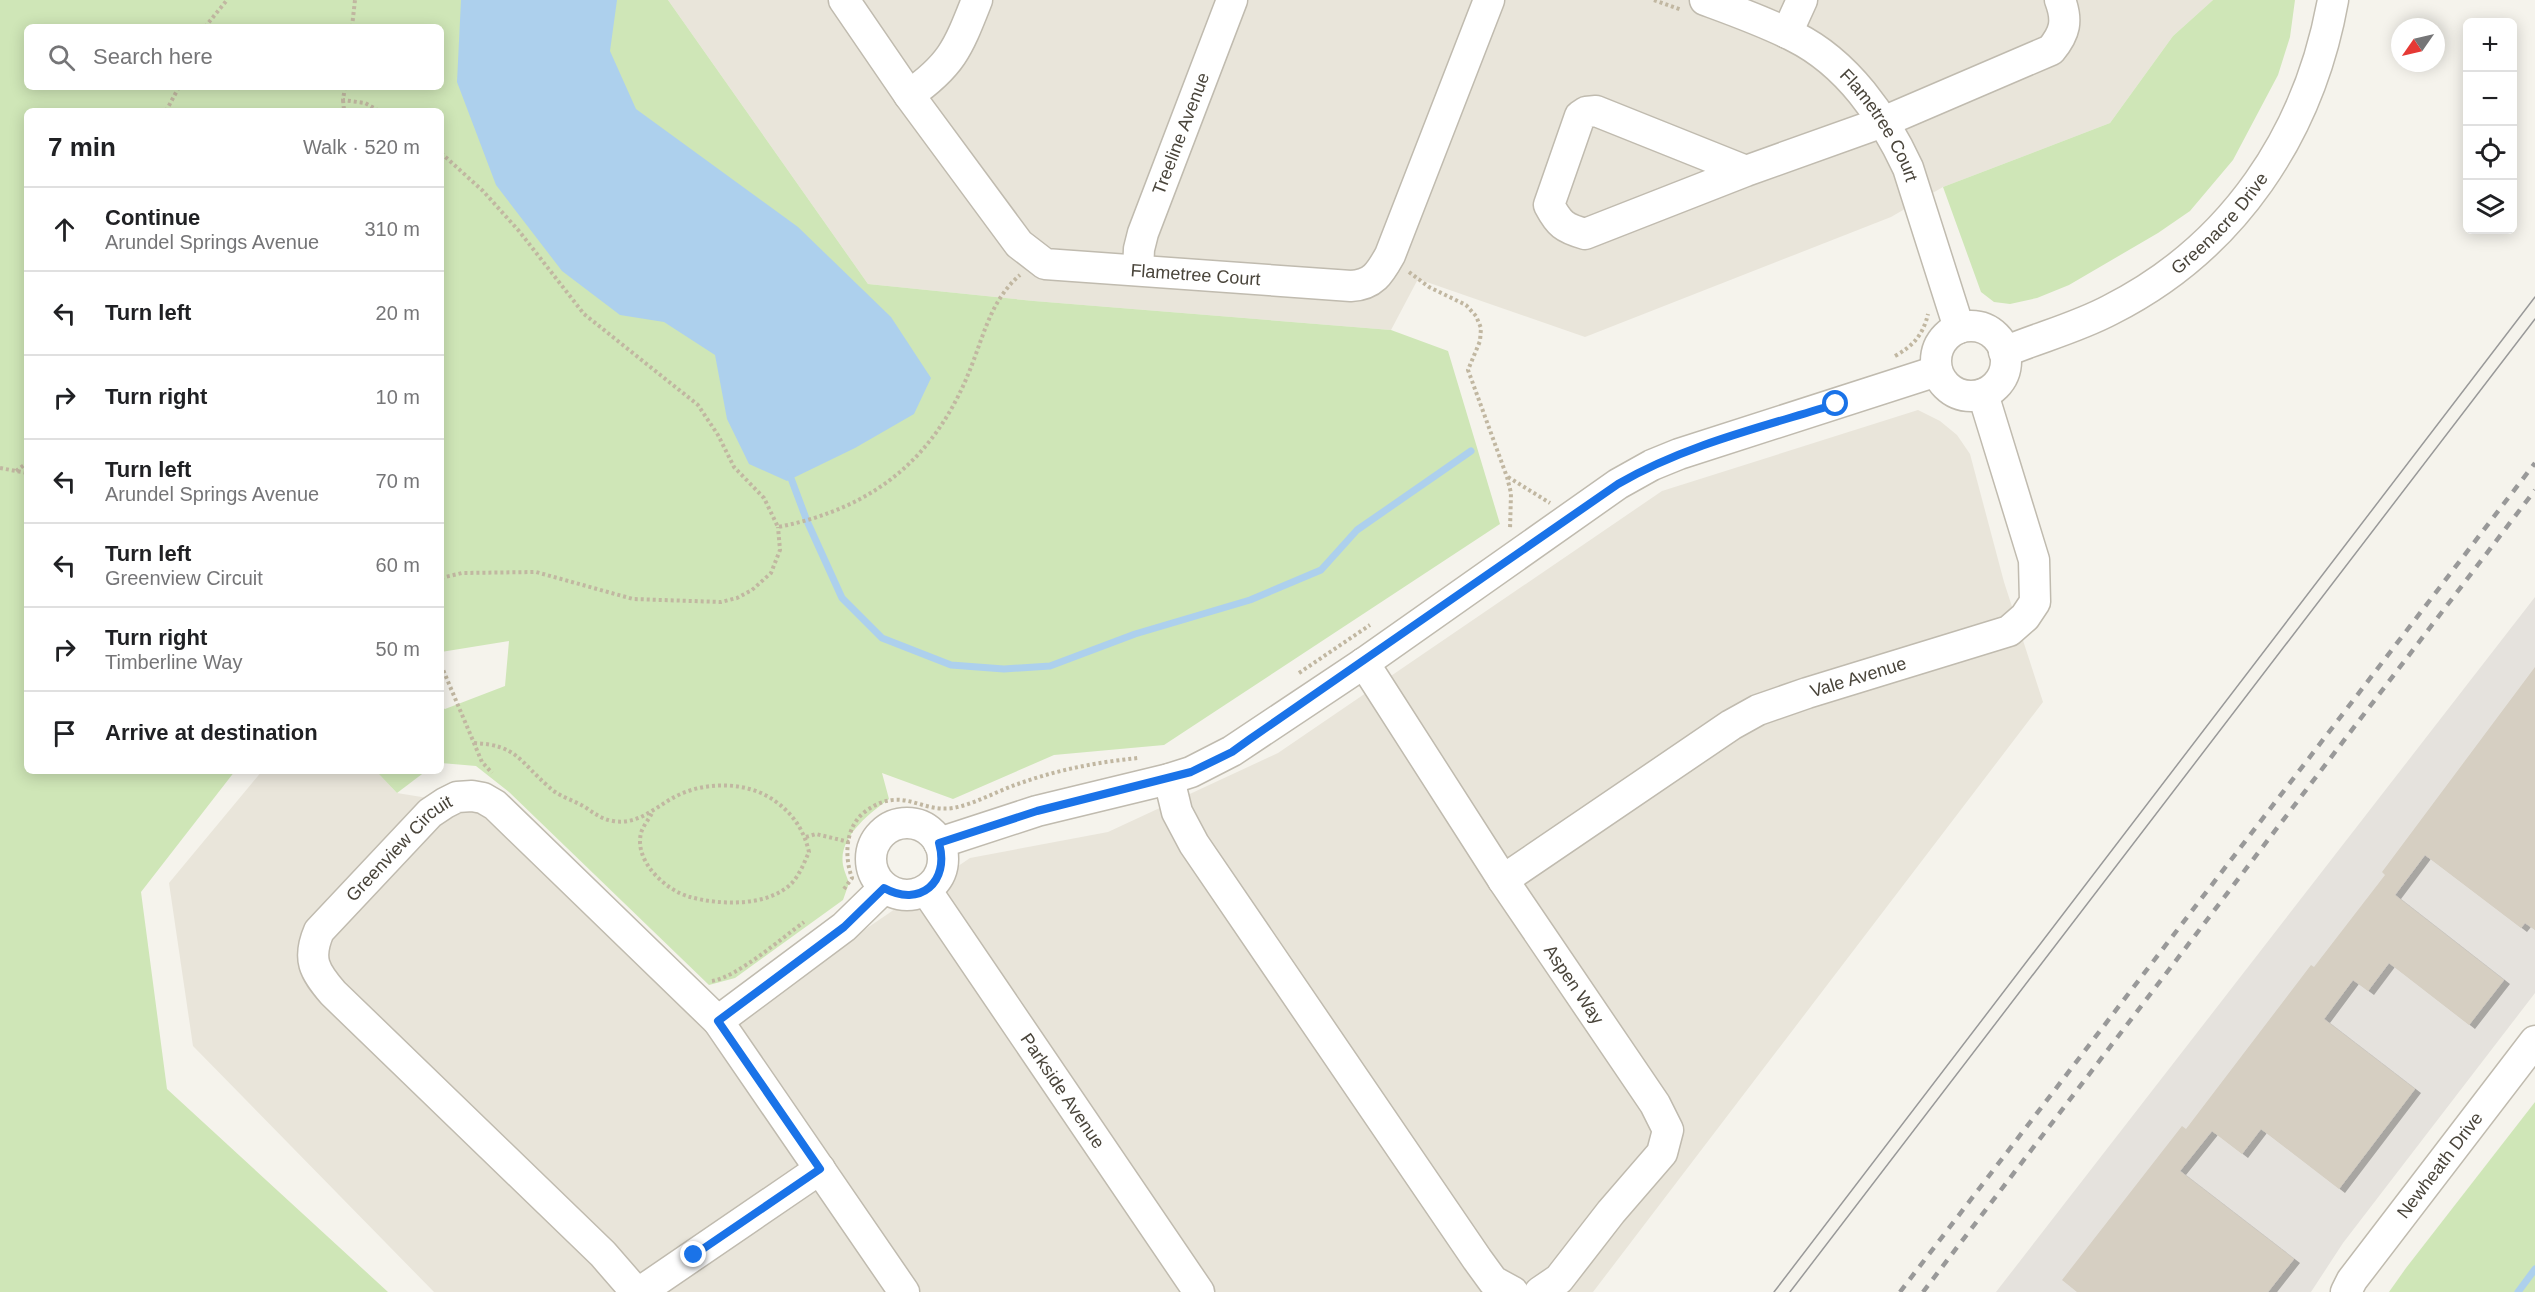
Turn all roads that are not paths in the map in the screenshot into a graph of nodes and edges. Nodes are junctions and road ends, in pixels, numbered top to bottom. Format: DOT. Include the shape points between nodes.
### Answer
graph roads {
  1 [pos="844,0"];
  2 [pos="976,0"];
  3 [pos="1232,0"];
  4 [pos="1489,0"];
  5 [pos="1802,0"];
  6 [pos="2060,0"];
  7 [pos="2333,0"];
  8 [pos="1696,6"];
  9 [pos="1787,33"];
  10 [pos="909,95"];
  11 [pos="1883,122"];
  12 [pos="1746,171"];
  13 [pos="1138,270"];
  14 [pos="1959,328"];
  15 [pos="2004,352"];
  16 [pos="1937,371"];
  17 [pos="1983,394"];
  18 [pos="1364,663"];
  19 [pos="1169,779"];
  20 [pos="939,843"];
  21 [pos="1503,880"];
  22 [pos="884,888"];
  23 [pos="926,890"];
  24 [pos="718,1021"];
  25 [pos="2535,1041"];
  26 [pos="820,1169"];
  27 [pos="638,1292"];
  28 [pos="904,1292"];
  29 [pos="1199,1292"];
  30 [pos="1513,1292"];
  31 [pos="1540,1292"];
  32 [pos="2346,1292"];
  1 -- 10 [label="street, Flametree Court"];
  2 -- 10 [label="street" via="964,34 946,66"];
  3 -- 13 [label="street, Treeline Avenue" via="1143,233"];
  4 -- 13 [label="street, Flametree Court" via="1390,255 1374,280 1351,286"];
  5 -- 9 [label="street"];
  6 -- 11 [label="street" via="2066,17 2062,36 2051,50"];
  7 -- 15 [label="street, Greenacre Drive" via="2319,65 2297,118 2268,169 2229,220 2180,265 2134,297 2086,322"];
  8 -- 9 [label="street, Flametree Court"];
  9 -- 11 [label="street, Flametree Court" via="1837,67"];
  10 -- 13 [label="street, Flametree Court" via="1019,244 1045,264"];
  11 -- 12 [label="street"];
  11 -- 14 [label="street, Flametree Court" via="1918,192"];
  12 -- 12 [label="street" via="1586,234 1566,228 1549,205 1580,116 1586,112 1596,111"];
  14 -- 15 [label="street" via="1982,328 2000,342"];
  14 -- 16 [label="street" via="1950,333 1938,350"];
  15 -- 17 [label="street" via="2004,373 1992,390"];
  16 -- 17 [label="street" via="1950,390 1972,397"];
  16 -- 18 [label="street" via="1652,465 1618,484"];
  17 -- 21 [label="street, Vale Avenue" via="2034,560 2035,602 2025,617 2009,631 1758,710"];
  18 -- 19 [label="street" via="1232,752"];
  18 -- 21 [label="street, Aspen Way"];
  19 -- 20 [label="street" via="1037,811"];
  19 -- 30 [label="street" via="1177,812 1194,844 1477,1259 1493,1281"];
  20 -- 22 [label="street" via="922,827 911,824 889,828 880,835 871,856 872,868"];
  20 -- 23 [label="street" via="941,869"];
  21 -- 31 [label="street, Aspen Way" via="1655,1104 1668,1130 1662,1153 1559,1279"];
  22 -- 23 [label="street" via="905,896"];
  22 -- 24 [label="street" via="844,927"];
  23 -- 29 [label="street, Parkside Avenue"];
  24 -- 26 [label="street, Greenview Circuit"];
  24 -- 27 [label="street, Greenview Circuit" via="495,805 483,798 457,797 430,813 319,931 314,944 314,966 333,993"];
  25 -- 32 [label="street, Newheath Drive"];
  26 -- 27 [label="street"];
  26 -- 28 [label="street, Greenview Circuit"];
}
